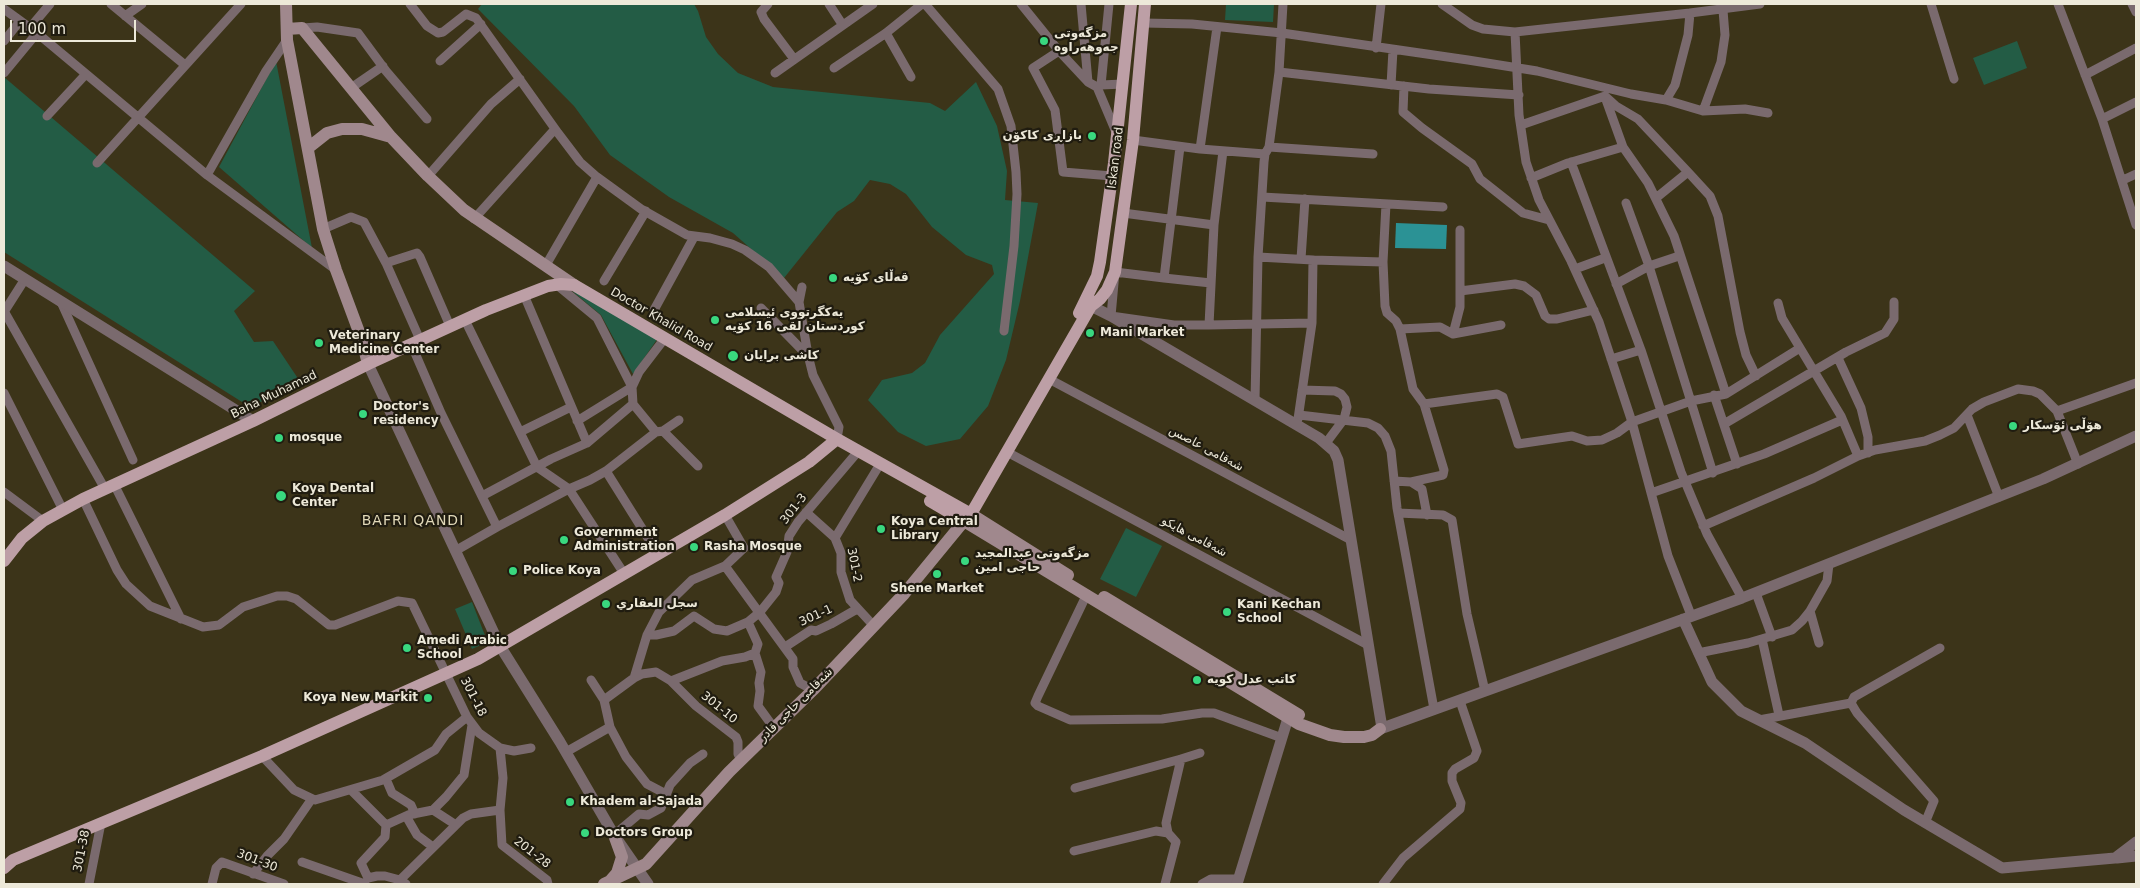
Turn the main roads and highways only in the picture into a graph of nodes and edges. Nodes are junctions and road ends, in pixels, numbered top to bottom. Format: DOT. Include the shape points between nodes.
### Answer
graph roads {
  1 [pos="286,4"];
  2 [pos="1131,4"];
  3 [pos="1145,4"];
  4 [pos="287,34"];
  5 [pos="391,137"];
  6 [pos="308,148"];
  7 [pos="1098,270"];
  8 [pos="1115,272"];
  9 [pos="574,285"];
  10 [pos="1088,305"];
  11 [pos="368,364"];
  12 [pos="835,441"];
  13 [pos="967,515"];
  14 [pos="4,561"];
  15 [pos="1288,721"];
  16 [pos="1381,728"];
  17 [pos="614,835"];
  18 [pos="7,862"];
  19 [pos="639,868"];
  20 [pos="607,883"];
  21 [pos="624,884"];
  1 -- 4 [label="main road"];
  2 -- 7 [label="main road, Iskan road"];
  3 -- 8 [label="main road, Iskan road"];
  4 -- 5 [label="main road" via="302,28"];
  4 -- 6 [label="main road"];
  5 -- 6 [label="main road" via="362,129 342,129 327,133"];
  5 -- 9 [label="main road" via="474,219"];
  6 -- 11 [label="main road" via="323,229"];
  7 -- 8 [label="main road"];
  7 -- 10 [label="main road, Iskan road"];
  8 -- 10 [label="main road, Iskan road" via="1104,294"];
  9 -- 11 [label="main road, Baha Muhamad" via="557,285 524,295"];
  9 -- 12 [label="main road, Doctor Khalid Road"];
  10 -- 13 [label="main road"];
  10 -- 13 [label="main road" via="1049,380"];
  11 -- 14 [label="main road, Baha Muhamad" via="42,521 22,538"];
  12 -- 13 [label="main road"];
  12 -- 13 [label="main road" via="878,469"];
  12 -- 18 [label="main road" via="809,462 725,515 500,646 447,673 262,756"];
  13 -- 15 [label="main road"];
  13 -- 15 [label="main road" via="1086,596"];
  13 -- 19 [label="main road, شەقامی حاجی قادر" via="904,594"];
  15 -- 16 [label="main road" via="1336,730"];
  17 -- 20 [label="main road" via="622,857 618,873"];
  19 -- 20 [label="main road"];
  19 -- 21 [label="main road, شەقامی حاجی قادر"];
}
